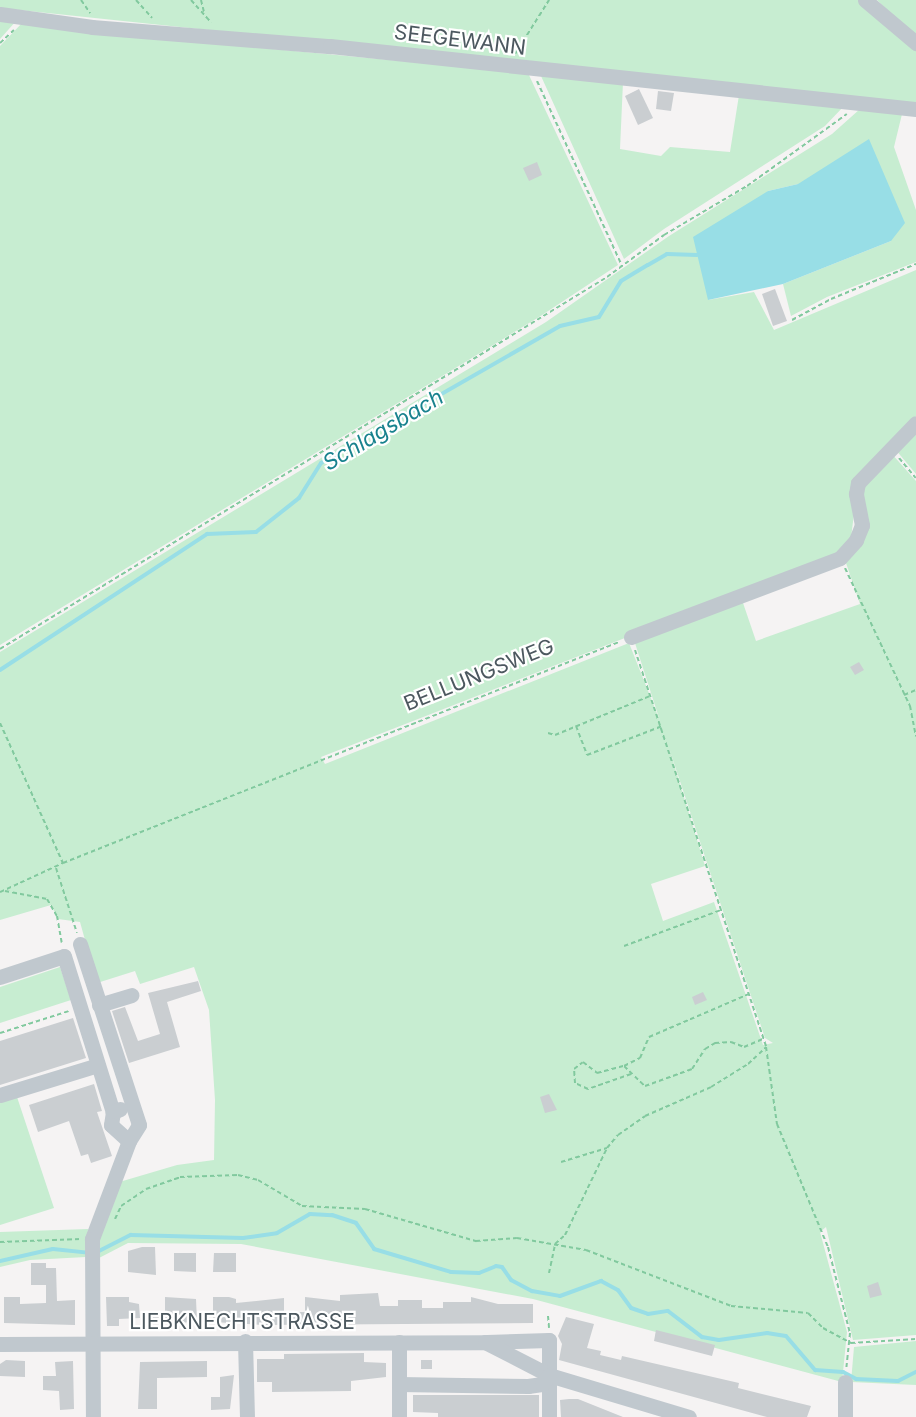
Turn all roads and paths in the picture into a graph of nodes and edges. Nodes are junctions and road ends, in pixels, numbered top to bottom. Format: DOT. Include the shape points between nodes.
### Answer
graph roads {
  1 [pos="136,0"];
  2 [pos="191,0"];
  3 [pos="201,0"];
  4 [pos="549,0"];
  5 [pos="865,0"];
  6 [pos="0,14"];
  7 [pos="205,15"];
  8 [pos="23,18"];
  9 [pos="155,32"];
  10 [pos="213,37"];
  11 [pos="0,43"];
  12 [pos="916,43"];
  13 [pos="508,67"];
  14 [pos="534,70"];
  15 [pos="858,104"];
  16 [pos="916,109"];
  17 [pos="916,264"];
  18 [pos="622,266"];
  19 [pos="792,320"];
  20 [pos="916,423"];
  21 [pos="893,448"];
  22 [pos="916,478"];
  23 [pos="840,558"];
  24 [pos="631,637"];
  25 [pos="0,649"];
  26 [pos="916,690"];
  27 [pos="904,695"];
  28 [pos="650,696"];
  29 [pos="0,723"];
  30 [pos="576,726"];
  31 [pos="663,726"];
  32 [pos="548,733"];
  33 [pos="916,736"];
  34 [pos="63,863"];
  35 [pos="56,868"];
  36 [pos="1,891"];
  37 [pos="721,910"];
  38 [pos="80,944"];
  39 [pos="624,946"];
  40 [pos="64,956"];
  41 [pos="0,978"];
  42 [pos="749,994"];
  43 [pos="132,995"];
  44 [pos="99,1005"];
  45 [pos="80,1007"];
  46 [pos="0,1033"];
  47 [pos="763,1040"];
  48 [pos="766,1047"];
  49 [pos="98,1065"];
  50 [pos="624,1066"];
  51 [pos="631,1074"];
  52 [pos="0,1095"];
  53 [pos="135,1111"];
  54 [pos="113,1112"];
  55 [pos="129,1141"];
  56 [pos="607,1148"];
  57 [pos="561,1162"];
  58 [pos="93,1237"];
  59 [pos="0,1242"];
  60 [pos="555,1244"];
  61 [pos="549,1273"];
  62 [pos="916,1339"];
  63 [pos="245,1341"];
  64 [pos="399,1342"];
  65 [pos="485,1342"];
  66 [pos="851,1343"];
  67 [pos="0,1344"];
  68 [pos="93,1345"];
  69 [pos="549,1375"];
  70 [pos="846,1375"];
  71 [pos="399,1384"];
  72 [pos="93,1417"];
  73 [pos="247,1417"];
  74 [pos="399,1417"];
  75 [pos="549,1417"];
  76 [pos="689,1417"];
  77 [pos="845,1417"];
  1 -- 9 [label="path" via="156,22"];
  2 -- 7 [label="path"];
  3 -- 7 [label="path"];
  4 -- 13 [label="path"];
  5 -- 12 [label="street"];
  6 -- 8 [label="street, SEEGEWANN"];
  7 -- 10 [label="path" via="211,21"];
  8 -- 9 [label="street, SEEGEWANN"];
  8 -- 11 [label="path"];
  9 -- 10 [label="street, SEEGEWANN"];
  10 -- 13 [label="street, SEEGEWANN"];
  13 -- 14 [label="street, SEEGEWANN"];
  14 -- 15 [label="street, SEEGEWANN"];
  14 -- 18 [label="path"];
  15 -- 16 [label="street, SEEGEWANN"];
  15 -- 18 [label="path" via="756,180 664,235"];
  17 -- 19 [label="path" via="831,298"];
  18 -- 25 [label="path"];
  20 -- 21 [label="street"];
  21 -- 22 [label="path"];
  21 -- 23 [label="street" via="858,483 856,494 862,525 856,540"];
  23 -- 24 [label="street"];
  23 -- 27 [label="path"];
  24 -- 28 [label="path"];
  24 -- 34 [label="path, BELLUNGSWEG"];
  26 -- 27 [label="path"];
  27 -- 33 [label="path"];
  28 -- 30 [label="path"];
  28 -- 31 [label="path"];
  29 -- 34 [label="path"];
  30 -- 31 [label="path" via="587,755"];
  30 -- 32 [label="path" via="555,735"];
  31 -- 37 [label="path"];
  34 -- 35 [label="path, BELLUNGSWEG"];
  35 -- 36 [label="path, BELLUNGSWEG"];
  35 -- 38 [label="path"];
  36 -- 40 [label="path" via="47,899 57,916"];
  37 -- 39 [label="path"];
  37 -- 42 [label="path"];
  38 -- 44 [label="street"];
  40 -- 41 [label="street"];
  40 -- 45 [label="street"];
  42 -- 47 [label="path"];
  42 -- 50 [label="path" via="649,1037 640,1058"];
  43 -- 44 [label="street"];
  44 -- 53 [label="street"];
  45 -- 46 [label="path"];
  45 -- 49 [label="street"];
  47 -- 48 [label="path"];
  47 -- 51 [label="path" via="744,1047 731,1042 715,1043 705,1049 692,1069 645,1086"];
  48 -- 56 [label="path" via="748,1064 711,1087 645,1116"];
  48 -- 66 [label="path" via="777,1124 821,1226"];
  49 -- 52 [label="street"];
  49 -- 54 [label="street"];
  50 -- 51 [label="path"];
  50 -- 51 [label="path" via="597,1073 588,1064 579,1063 574,1069 575,1083 588,1089 598,1088"];
  53 -- 54 [label="street"];
  53 -- 55 [label="street" via="139,1125"];
  54 -- 55 [label="street" via="111,1125"];
  55 -- 58 [label="street"];
  56 -- 57 [label="path"];
  56 -- 60 [label="path" via="570,1225"];
  58 -- 59 [label="path"];
  58 -- 60 [label="path" via="106,1230 121,1206 146,1189 180,1177 215,1174 258,1180 302,1206 365,1209 476,1241 517,1238"];
  58 -- 68 [label="street"];
  60 -- 61 [label="path"];
  60 -- 66 [label="path" via="586,1250 731,1306 808,1313 823,1328"];
  62 -- 66 [label="path"];
  63 -- 64 [label="street, LIEBKNECHTSTRASSE"];
  63 -- 68 [label="street, LIEBKNECHTSTRASSE"];
  63 -- 73 [label="street"];
  64 -- 65 [label="street, LIEBKNECHTSTRASSE"];
  64 -- 71 [label="street"];
  65 -- 69 [label="street, LIEBKNECHTSTRASSE"];
  65 -- 69 [label="street, LIEBKNECHTSTRASSE" via="549,1340"];
  66 -- 70 [label="path"];
  67 -- 68 [label="street, LIEBKNECHTSTRASSE"];
  68 -- 72 [label="street"];
  69 -- 71 [label="street" via="542,1384 528,1386"];
  69 -- 75 [label="street"];
  69 -- 76 [label="street, LIEBKNECHTSTRASSE"];
  70 -- 77 [label="street"];
  71 -- 74 [label="street"];
}
